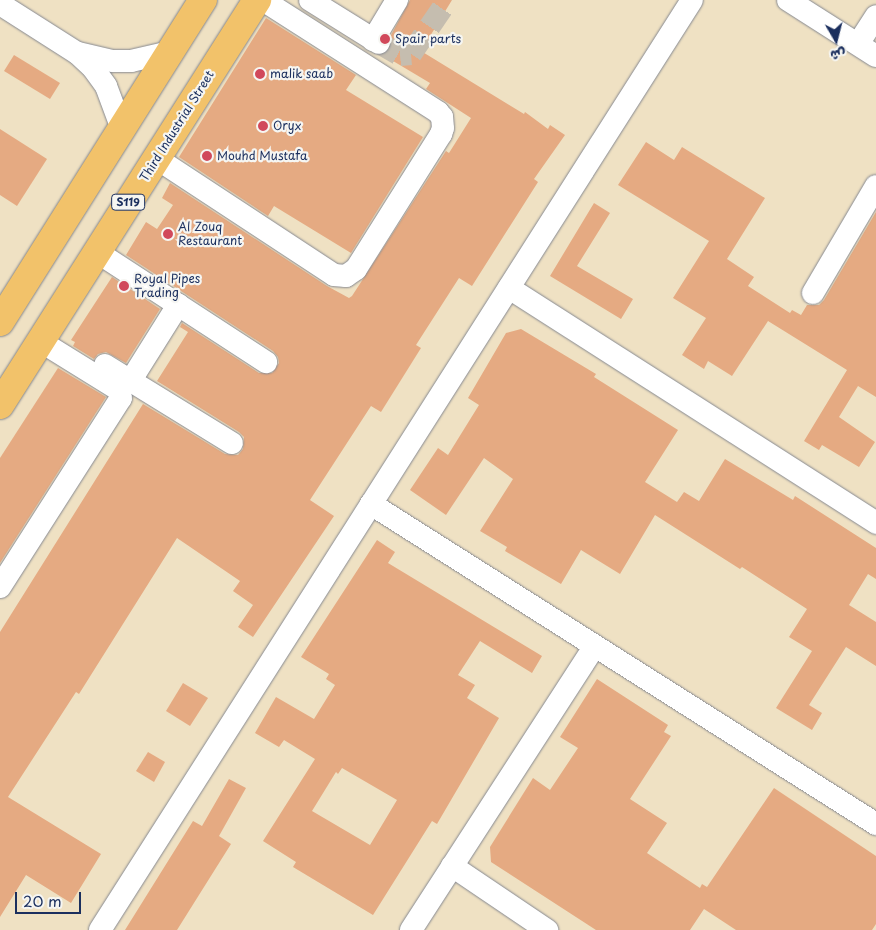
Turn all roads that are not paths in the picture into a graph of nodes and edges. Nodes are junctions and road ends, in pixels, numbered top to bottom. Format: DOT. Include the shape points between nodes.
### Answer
graph roads {
  1 [pos="202,0"];
  2 [pos="257,0"];
  3 [pos="263,0"];
  4 [pos="310,0"];
  5 [pos="397,0"];
  6 [pos="692,0"];
  7 [pos="788,0"];
  8 [pos="0,4"];
  9 [pos="811,6"];
  10 [pos="876,16"];
  11 [pos="867,50"];
  12 [pos="170,52"];
  13 [pos="77,53"];
  14 [pos="122,129"];
  15 [pos="156,158"];
  16 [pos="874,192"];
  17 [pos="97,252"];
  18 [pos="509,288"];
  19 [pos="813,293"];
  20 [pos="178,305"];
  21 [pos="0,322"];
  22 [pos="44,335"];
  23 [pos="266,362"];
  24 [pos="131,380"];
  25 [pos="0,405"];
  26 [pos="232,443"];
  27 [pos="371,504"];
  28 [pos="876,523"];
  29 [pos="0,587"];
  30 [pos="595,646"];
  31 [pos="876,824"];
  32 [pos="452,866"];
  33 [pos="100,930"];
  34 [pos="411,930"];
  35 [pos="547,930"];
  1 -- 12 [label="main road"];
  2 -- 15 [label="main road, Third Industrial Street / S119"];
  3 -- 15 [label="street" via="438,112 444,122 441,134 356,269 346,276 334,275"];
  4 -- 5 [label="street" via="376,42"];
  6 -- 18 [label="street"];
  7 -- 9 [label="street"];
  8 -- 13 [label="street"];
  9 -- 11 [label="street"];
  10 -- 11 [label="street"];
  12 -- 13 [label="street" via="131,61 94,59"];
  12 -- 14 [label="main road"];
  13 -- 14 [label="street" via="106,86"];
  14 -- 21 [label="main road"];
  15 -- 17 [label="main road, Third Industrial Street / S119"];
  16 -- 19 [label="street"];
  17 -- 20 [label="street"];
  17 -- 22 [label="main road, Third Industrial Street / S119"];
  18 -- 27 [label="street"];
  18 -- 28 [label="street"];
  20 -- 23 [label="street"];
  20 -- 24 [label="street"];
  22 -- 24 [label="street"];
  22 -- 25 [label="main road, Third Industrial Street / S119"];
  22 -- 29 [label="street" via="119,390 121,398"];
  24 -- 26 [label="street"];
  27 -- 30 [label="street"];
  27 -- 33 [label="street"];
  30 -- 31 [label="street"];
  30 -- 32 [label="street"];
  32 -- 34 [label="street"];
  32 -- 35 [label="street"];
}
